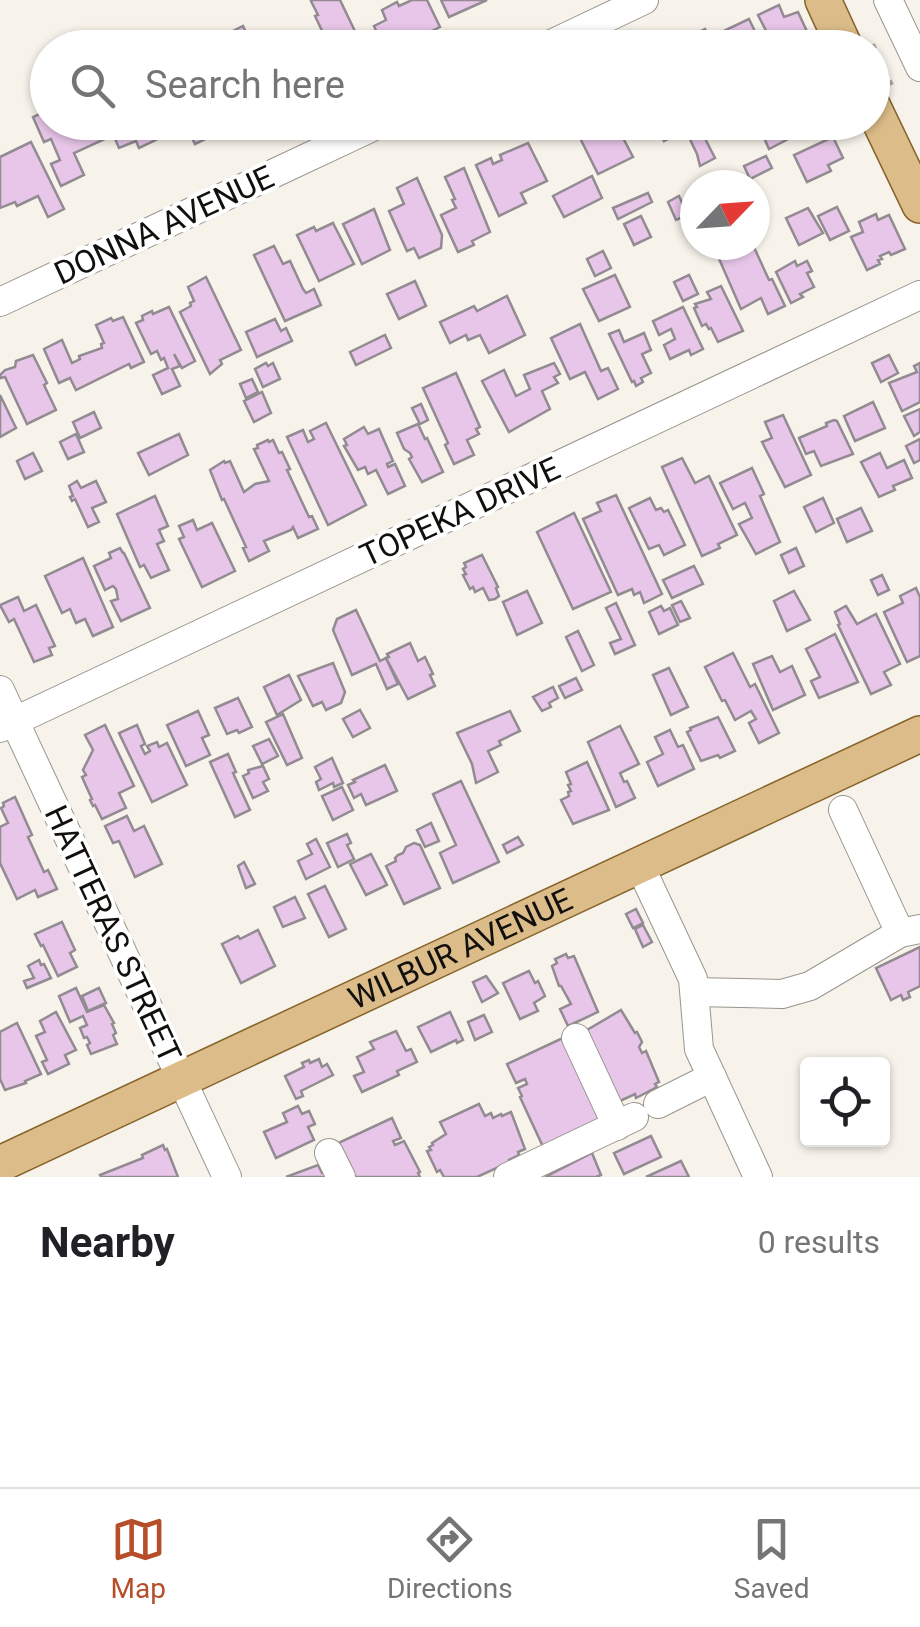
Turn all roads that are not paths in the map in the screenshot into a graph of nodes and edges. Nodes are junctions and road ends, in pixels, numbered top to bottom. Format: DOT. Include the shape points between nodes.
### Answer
graph roads {
  1 [pos="644,0"];
  2 [pos="822,0"];
  3 [pos="888,0"];
  4 [pos="581,30"];
  5 [pos="847,30"];
  6 [pos="920,67"];
  7 [pos="890,117"];
  8 [pos="345,140"];
  9 [pos="920,205"];
  10 [pos="920,296"];
  11 [pos="0,302"];
  12 [pos="0,690"];
  13 [pos="7,724"];
  14 [pos="920,734"];
  15 [pos="843,810"];
  16 [pos="639,864"];
  17 [pos="910,931"];
  18 [pos="695,992"];
  19 [pos="576,1038"];
  20 [pos="712,1078"];
  21 [pos="181,1079"];
  22 [pos="637,1116"];
  23 [pos="0,1164"];
  24 [pos="222,1175"];
  25 [pos="508,1177"];
  26 [pos="758,1177"];
  1 -- 4 [label="street"];
  2 -- 5 [label="main road"];
  3 -- 6 [label="street"];
  7 -- 9 [label="main road"];
  8 -- 11 [label="street, DONNA AVENUE"];
  10 -- 13 [label="street, TOPEKA DRIVE"];
  12 -- 13 [label="street, HATTERAS STREET"];
  13 -- 21 [label="street, HATTERAS STREET"];
  14 -- 16 [label="main road, WILBUR AVENUE"];
  15 -- 17 [label="street"];
  16 -- 18 [label="street"];
  16 -- 21 [label="main road, WILBUR AVENUE"];
  17 -- 18 [label="street" via="810,986 782,994"];
  18 -- 20 [label="street" via="699,1049"];
  19 -- 22 [label="street"];
  20 -- 22 [label="street"];
  20 -- 26 [label="street"];
  21 -- 23 [label="main road, WILBUR AVENUE"];
  21 -- 24 [label="street, HATTERAS STREET"];
  22 -- 25 [label="street"];
}
